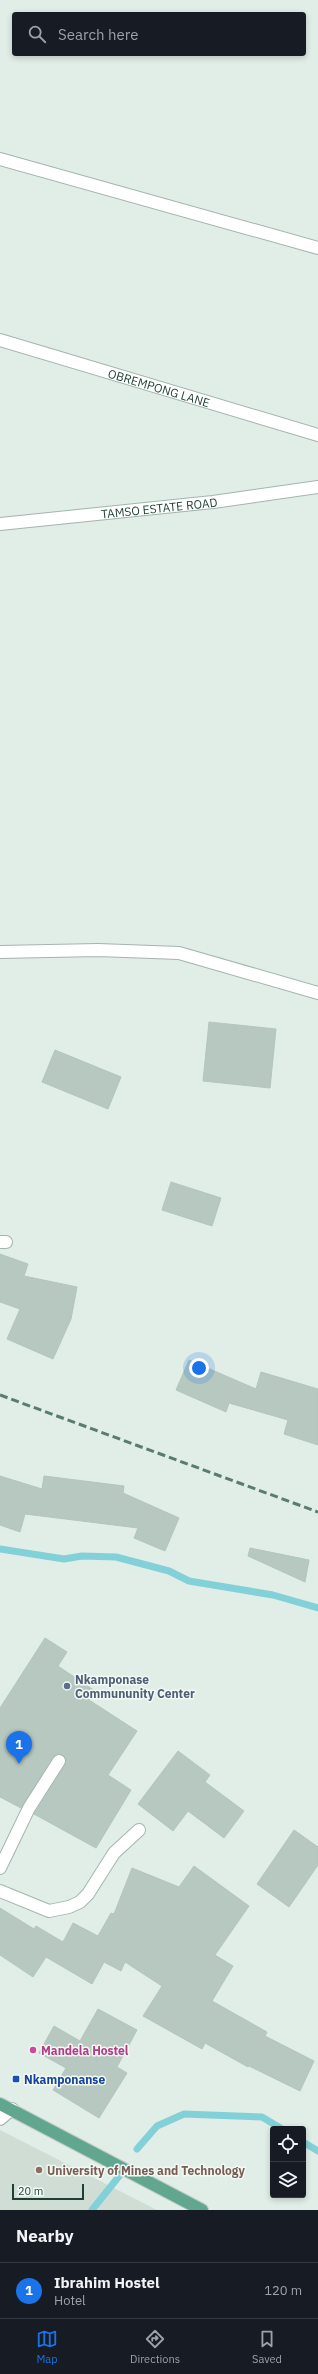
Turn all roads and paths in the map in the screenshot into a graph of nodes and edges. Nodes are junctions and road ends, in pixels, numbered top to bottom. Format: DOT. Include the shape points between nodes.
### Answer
graph roads {
  1 [pos="0,159"];
  2 [pos="318,248"];
  3 [pos="0,340"];
  4 [pos="318,436"];
  5 [pos="318,488"];
  6 [pos="0,524"];
  7 [pos="0,952"];
  8 [pos="318,993"];
  9 [pos="59,1761"];
  10 [pos="139,1830"];
  11 [pos="0,1868"];
  12 [pos="0,1891"];
  13 [pos="0,2104"];
  14 [pos="12,2109"];
  15 [pos="0,2119"];
  16 [pos="202,2210"];
  1 -- 2 [label="street"];
  3 -- 4 [label="street, OBREMPONG LANE"];
  5 -- 6 [label="street, TAMSO ESTATE ROAD" via="213,502"];
  7 -- 8 [label="street" via="98,950 179,953"];
  9 -- 11 [label="street" via="29,1808"];
  10 -- 12 [label="street" via="114,1853 88,1894 69,1907 49,1911"];
  13 -- 14 [label="main road"];
  14 -- 15 [label="street"];
  14 -- 16 [label="main road"];
}
